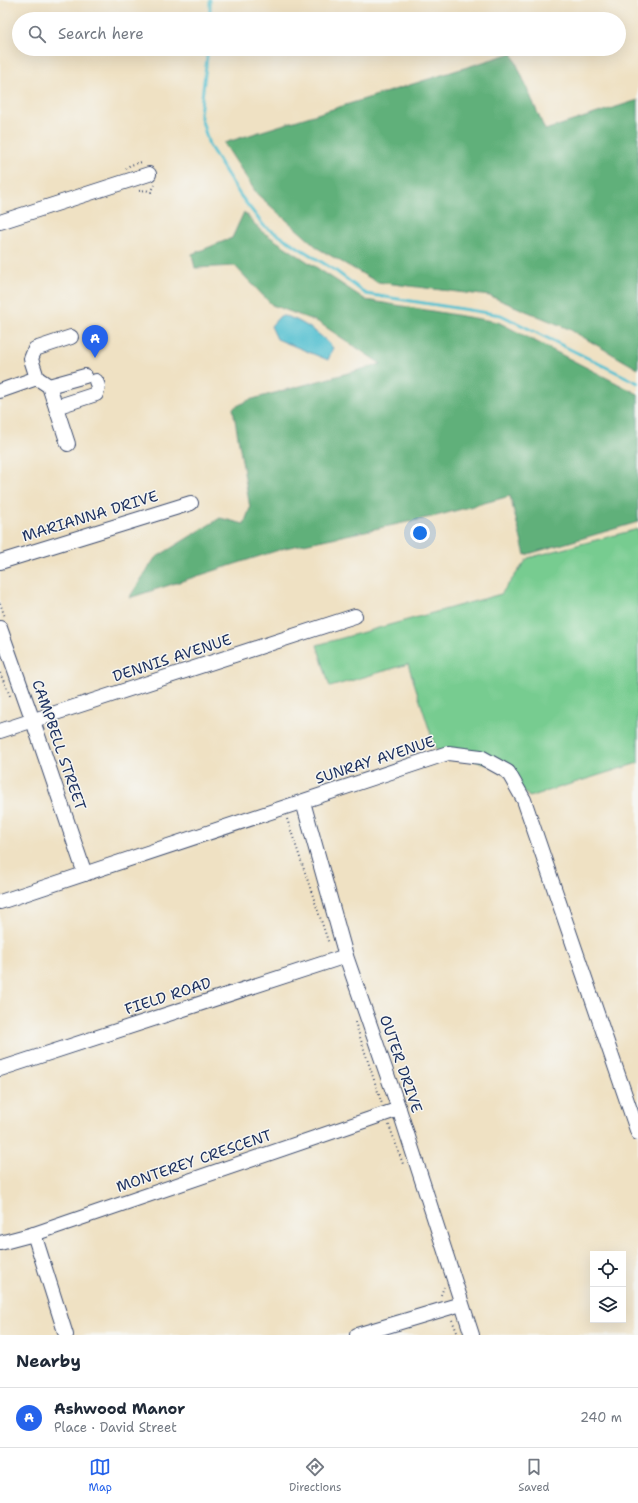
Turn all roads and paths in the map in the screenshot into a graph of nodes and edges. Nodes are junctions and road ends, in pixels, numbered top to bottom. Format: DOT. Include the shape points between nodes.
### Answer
graph roads {
  1 [pos="149,174"];
  2 [pos="0,222"];
  3 [pos="71,337"];
  4 [pos="37,378"];
  5 [pos="49,386"];
  6 [pos="0,390"];
  7 [pos="56,407"];
  8 [pos="68,444"];
  9 [pos="190,503"];
  10 [pos="0,562"];
  11 [pos="0,603"];
  12 [pos="355,616"];
  13 [pos="3,623"];
  14 [pos="0,673"];
  15 [pos="12,701"];
  16 [pos="33,720"];
  17 [pos="0,731"];
  18 [pos="303,802"];
  19 [pos="287,818"];
  20 [pos="85,874"];
  21 [pos="0,902"];
  22 [pos="330,946"];
  23 [pos="346,956"];
  24 [pos="354,1018"];
  25 [pos="0,1069"];
  26 [pos="383,1105"];
  27 [pos="399,1109"];
  28 [pos="387,1120"];
  29 [pos="638,1133"];
  30 [pos="403,1164"];
  31 [pos="34,1234"];
  32 [pos="0,1243"];
  33 [pos="445,1284"];
  34 [pos="441,1296"];
  35 [pos="461,1304"];
  36 [pos="449,1313"];
  37 [pos="66,1335"];
  38 [pos="357,1335"];
  39 [pos="459,1335"];
  40 [pos="472,1335"];
  1 -- 2 [label="street"];
  3 -- 4 [label="street" via="35,349 31,359"];
  4 -- 5 [label="street"];
  4 -- 6 [label="street"];
  5 -- 7 [label="street"];
  5 -- 7 [label="street" via="91,378 98,386 96,394"];
  7 -- 8 [label="street"];
  9 -- 10 [label="street, MARIANNA DRIVE"];
  11 -- 13 [label="path"];
  12 -- 16 [label="street, DENNIS AVENUE"];
  13 -- 16 [label="street, CAMPBELL STREET"];
  14 -- 15 [label="path"];
  16 -- 17 [label="street, DENNIS AVENUE"];
  16 -- 20 [label="street, CAMPBELL STREET"];
  18 -- 20 [label="street, SUNRAY AVENUE"];
  18 -- 23 [label="street, OUTER DRIVE"];
  18 -- 29 [label="street, SUNRAY AVENUE" via="448,754 481,757 508,772 524,800"];
  19 -- 22 [label="path"];
  20 -- 21 [label="street, SUNRAY AVENUE"];
  23 -- 25 [label="street, FIELD ROAD"];
  23 -- 27 [label="street, OUTER DRIVE"];
  24 -- 26 [label="path"];
  27 -- 31 [label="street, MONTEREY CRESCENT"];
  27 -- 35 [label="street, OUTER DRIVE"];
  28 -- 30 [label="path"];
  31 -- 32 [label="street, MONTEREY CRESCENT"];
  31 -- 37 [label="street"];
  33 -- 34 [label="path"];
  35 -- 38 [label="street"];
  35 -- 40 [label="street, OUTER DRIVE"];
  36 -- 39 [label="path"];
}
